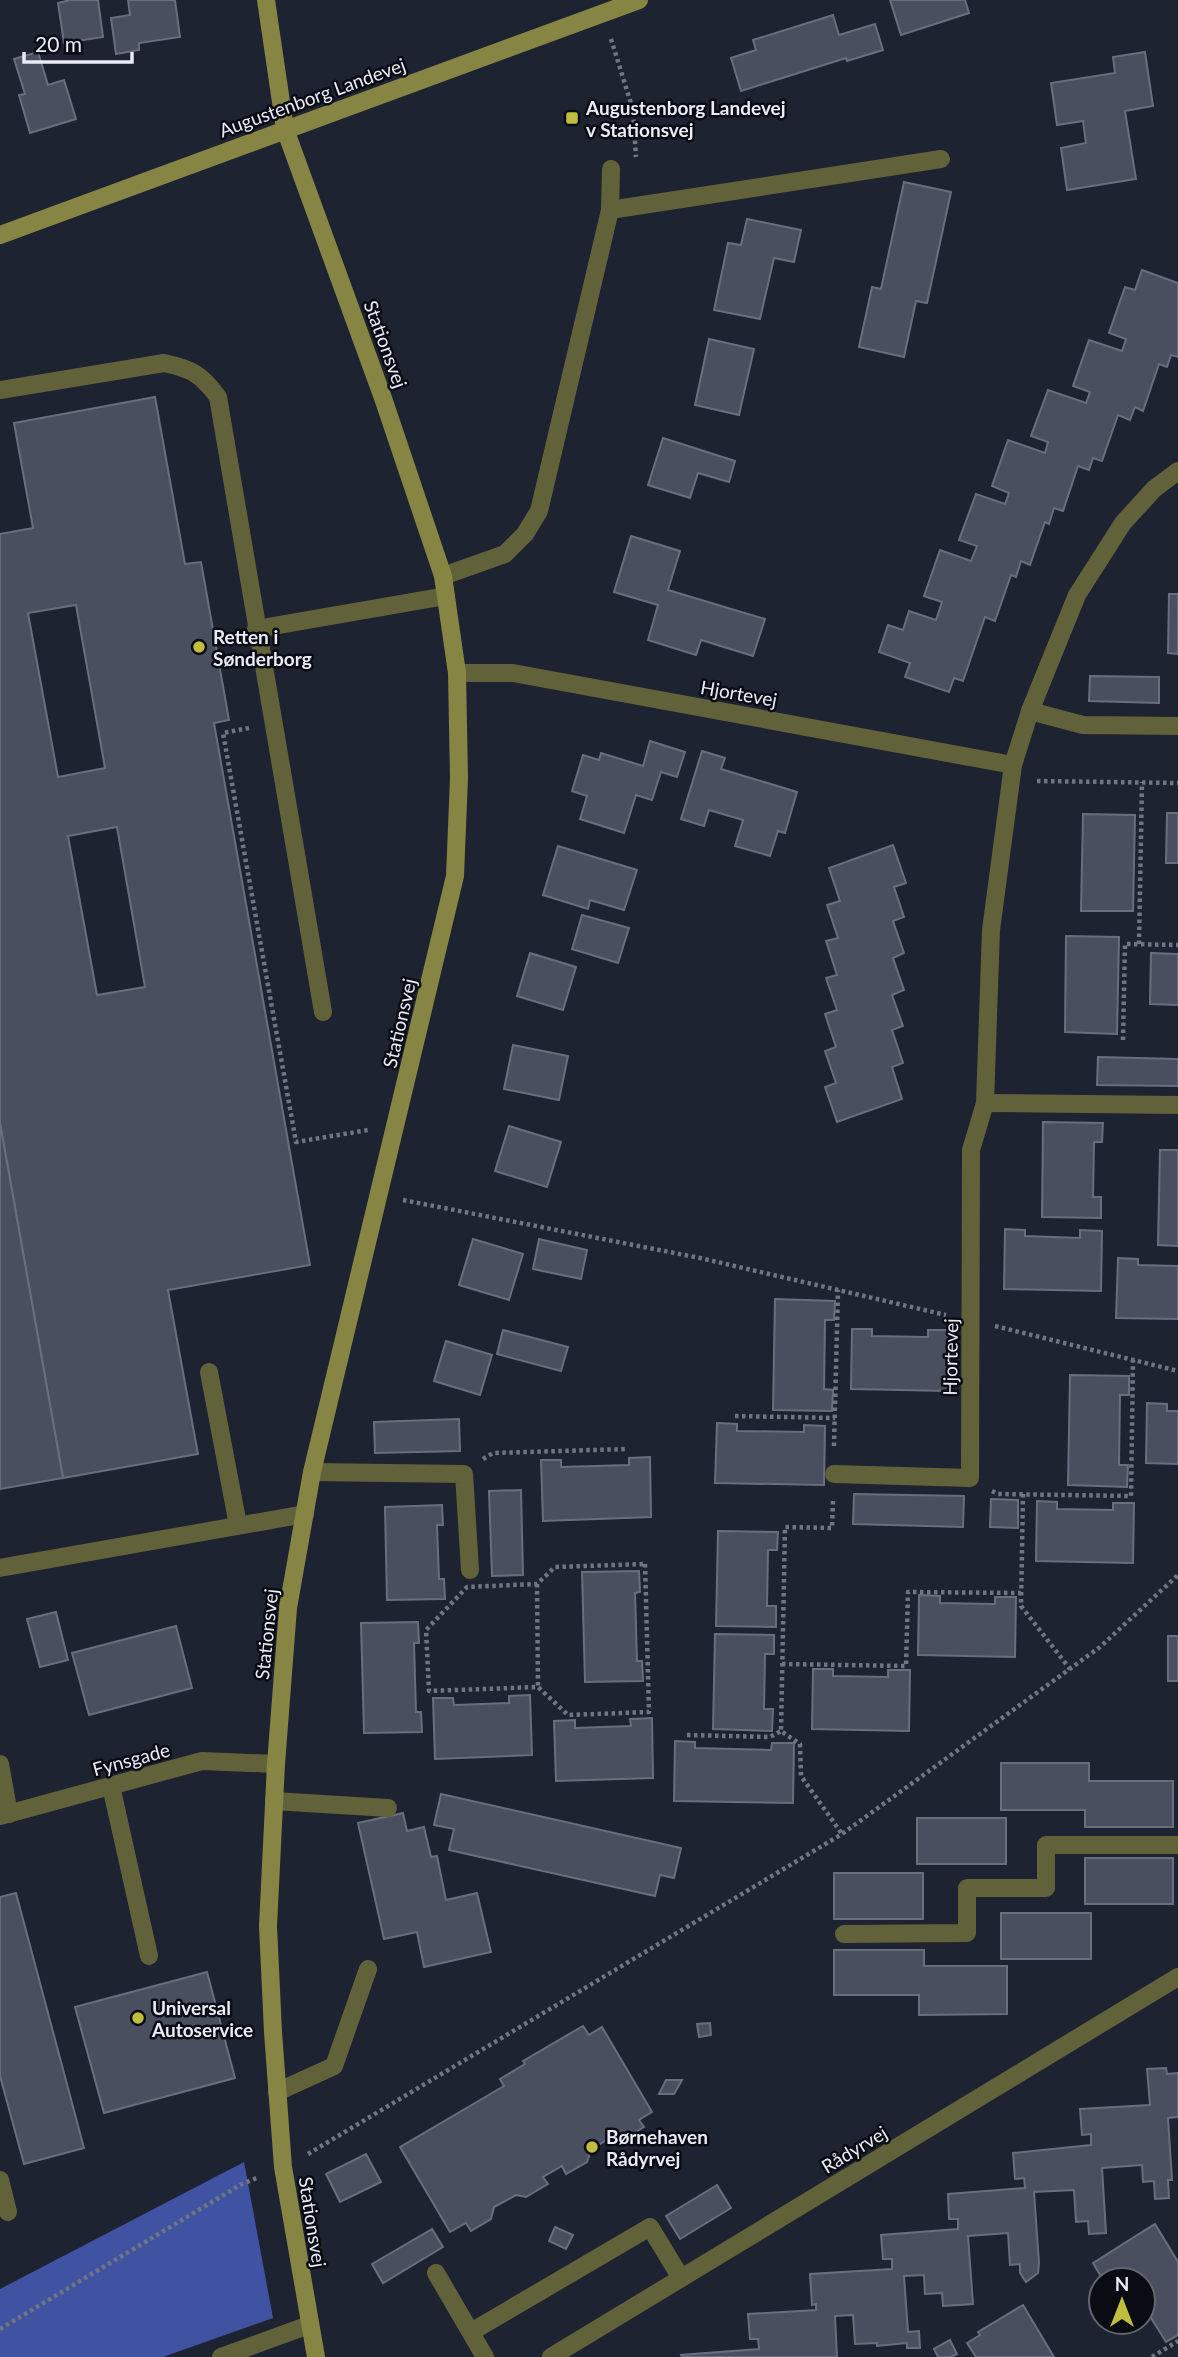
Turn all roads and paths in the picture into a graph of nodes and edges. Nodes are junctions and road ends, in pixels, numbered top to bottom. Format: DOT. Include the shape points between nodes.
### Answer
graph roads {
  1 [pos="266,0"];
  2 [pos="639,0"];
  3 [pos="602,13"];
  4 [pos="285,129"];
  5 [pos="941,159"];
  6 [pos="611,169"];
  7 [pos="610,209"];
  8 [pos="0,235"];
  9 [pos="0,390"];
  10 [pos="1178,471"];
  11 [pos="443,576"];
  12 [pos="446,596"];
  13 [pos="256,629"];
  14 [pos="457,673"];
  15 [pos="1030,711"];
  16 [pos="273,724"];
  17 [pos="1178,726"];
  18 [pos="1012,773"];
  19 [pos="1142,782"];
  20 [pos="1178,783"];
  21 [pos="1139,944"];
  22 [pos="1178,945"];
  23 [pos="323,1012"];
  24 [pos="1123,1040"];
  25 [pos="985,1103"];
  26 [pos="1178,1105"];
  27 [pos="396,1125"];
  28 [pos="380,1195"];
  29 [pos="838,1290"];
  30 [pos="972,1321"];
  31 [pos="1133,1360"];
  32 [pos="1178,1371"];
  33 [pos="209,1372"];
  34 [pos="734,1416"];
  35 [pos="835,1419"];
  36 [pos="627,1449"];
  37 [pos="312,1472"];
  38 [pos="464,1474"];
  39 [pos="834,1474"];
  40 [pos="970,1478"];
  41 [pos="1023,1494"];
  42 [pos="305,1514"];
  43 [pos="238,1525"];
  44 [pos="0,1568"];
  45 [pos="470,1570"];
  46 [pos="1178,1575"];
  47 [pos="537,1584"];
  48 [pos="1021,1593"];
  49 [pos="782,1664"];
  50 [pos="1070,1669"];
  51 [pos="538,1687"];
  52 [pos="781,1731"];
  53 [pos="687,1735"];
  54 [pos="0,1764"];
  55 [pos="276,1764"];
  56 [pos="111,1786"];
  57 [pos="274,1801"];
  58 [pos="388,1808"];
  59 [pos="5,1815"];
  60 [pos="842,1834"];
  61 [pos="1178,1845"];
  62 [pos="844,1934"];
  63 [pos="149,1956"];
  64 [pos="368,1969"];
  65 [pos="1178,1977"];
  66 [pos="277,2092"];
  67 [pos="283,2166"];
  68 [pos="0,2180"];
  69 [pos="9,2211"];
  70 [pos="436,2273"];
  71 [pos="681,2278"];
  72 [pos="309,2325"];
  73 [pos="0,2329"];
  74 [pos="471,2332"];
  75 [pos="1178,2341"];
  76 [pos="221,2357"];
  77 [pos="316,2357"];
  78 [pos="485,2357"];
  79 [pos="551,2357"];
  80 [pos="1152,2357"];
  1 -- 4 [label="street, Stationsvej"];
  2 -- 3 [label="street, Augustenborg Landevej"];
  3 -- 4 [label="street, Augustenborg Landevej"];
  3 -- 6 [label="path" via="633,110 636,159"];
  4 -- 8 [label="street, Augustenborg Landevej"];
  4 -- 11 [label="street, Stationsvej"];
  5 -- 7 [label="street"];
  6 -- 7 [label="street"];
  7 -- 11 [label="street" via="539,511 505,554"];
  9 -- 13 [label="street" via="164,363 188,368 205,380 218,397"];
  10 -- 15 [label="street, Hjortevej" via="1123,523 1077,595"];
  11 -- 12 [label="street, Stationsvej"];
  12 -- 13 [label="street"];
  12 -- 14 [label="street, Stationsvej"];
  13 -- 16 [label="street"];
  14 -- 18 [label="street, Hjortevej" via="513,673"];
  14 -- 27 [label="street, Stationsvej" via="455,876"];
  15 -- 17 [label="street" via="1083,725"];
  15 -- 18 [label="street, Hjortevej"];
  16 -- 23 [label="street"];
  16 -- 27 [label="path" via="223,733 296,1142"];
  18 -- 19 [label="path"];
  18 -- 25 [label="street, Hjortevej" via="991,930"];
  19 -- 20 [label="path"];
  19 -- 21 [label="path"];
  21 -- 22 [label="path"];
  21 -- 24 [label="path" via="1125,944"];
  25 -- 26 [label="street"];
  25 -- 30 [label="street, Hjortevej" via="971,1150"];
  27 -- 28 [label="street, Stationsvej"];
  28 -- 29 [label="path"];
  28 -- 37 [label="street, Stationsvej"];
  29 -- 30 [label="path"];
  29 -- 35 [label="path"];
  30 -- 31 [label="path"];
  30 -- 40 [label="street, Hjortevej"];
  31 -- 32 [label="path"];
  31 -- 41 [label="path" via="1131,1496"];
  33 -- 43 [label="street"];
  34 -- 35 [label="path"];
  35 -- 39 [label="path"];
  36 -- 38 [label="path" via="493,1452"];
  37 -- 38 [label="street"];
  37 -- 42 [label="street, Stationsvej"];
  38 -- 45 [label="street"];
  39 -- 40 [label="street"];
  39 -- 49 [label="path" via="832,1528 785,1527"];
  40 -- 41 [label="path" via="998,1494"];
  41 -- 48 [label="path"];
  42 -- 43 [label="street"];
  42 -- 55 [label="street, Stationsvej" via="288,1608"];
  43 -- 44 [label="street"];
  46 -- 50 [label="path"];
  47 -- 51 [label="path"];
  47 -- 51 [label="path" via="467,1587 426,1630 429,1690"];
  47 -- 51 [label="path" via="555,1567 645,1564 649,1712 568,1715"];
  48 -- 49 [label="path" via="908,1592 906,1666"];
  48 -- 50 [label="path" via="1021,1606"];
  49 -- 52 [label="path"];
  50 -- 60 [label="path"];
  52 -- 53 [label="path" via="769,1737"];
  52 -- 60 [label="path" via="800,1744 801,1776"];
  54 -- 59 [label="street"];
  55 -- 56 [label="street, Fynsgade" via="202,1761"];
  55 -- 57 [label="street, Stationsvej"];
  56 -- 59 [label="street, Fynsgade"];
  56 -- 63 [label="street"];
  57 -- 58 [label="street"];
  57 -- 66 [label="street, Stationsvej" via="268,1926"];
  60 -- 67 [label="path" via="319,2149"];
  61 -- 62 [label="street" via="1046,1845 1046,1888 967,1888 967,1933"];
  64 -- 66 [label="street" via="334,2066"];
  65 -- 71 [label="street, Rådyrvej"];
  66 -- 67 [label="street, Stationsvej"];
  67 -- 72 [label="street, Stationsvej"];
  67 -- 73 [label="path" via="243,2184"];
  68 -- 69 [label="street"];
  70 -- 74 [label="street"];
  71 -- 74 [label="street" via="650,2227"];
  71 -- 79 [label="street, Rådyrvej"];
  72 -- 76 [label="street"];
  72 -- 77 [label="street, Stationsvej"];
  74 -- 78 [label="street"];
  75 -- 80 [label="path"];
}
